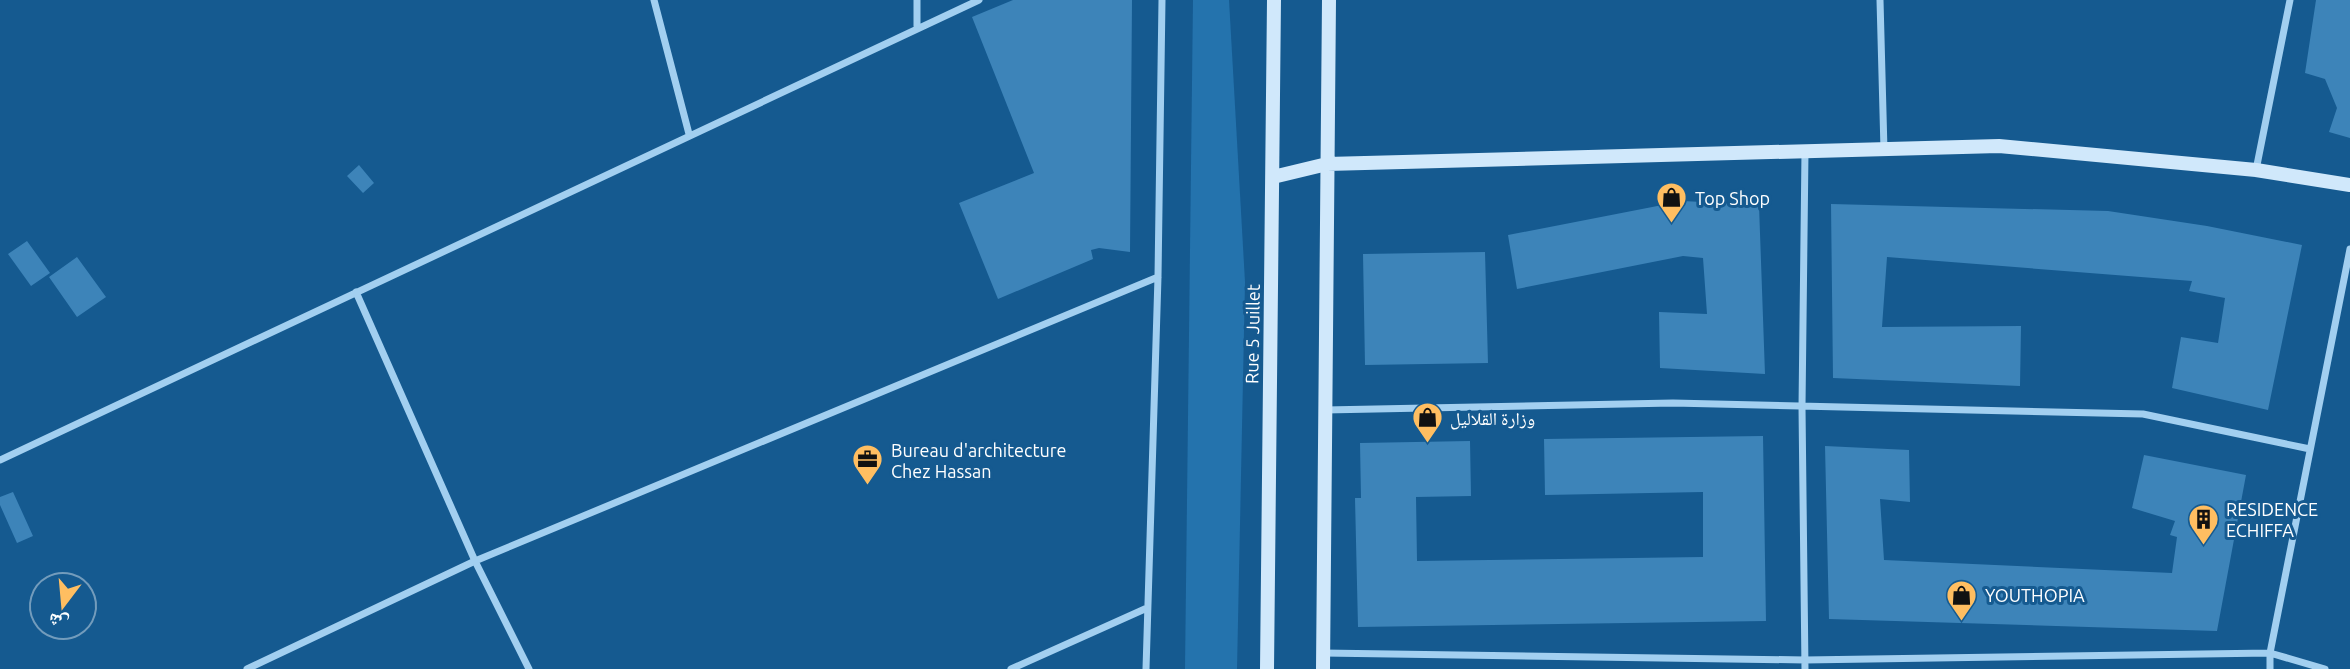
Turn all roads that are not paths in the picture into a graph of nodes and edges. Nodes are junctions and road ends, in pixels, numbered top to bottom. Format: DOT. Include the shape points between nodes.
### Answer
graph roads {
  1 [pos="654,0"];
  2 [pos="917,0"];
  3 [pos="979,0"];
  4 [pos="1161,0"];
  5 [pos="1274,0"];
  6 [pos="1329,0"];
  7 [pos="1880,0"];
  8 [pos="2290,0"];
  9 [pos="918,26"];
  10 [pos="689,134"];
  11 [pos="1884,149"];
  12 [pos="1805,152"];
  13 [pos="1327,164"];
  14 [pos="2256,170"];
  15 [pos="1273,177"];
  16 [pos="2350,186"];
  17 [pos="2350,248"];
  18 [pos="1158,277"];
  19 [pos="356,292"];
  20 [pos="1802,407"];
  21 [pos="1325,410"];
  22 [pos="2310,449"];
  23 [pos="0,460"];
  24 [pos="475,561"];
  25 [pos="1147,608"];
  26 [pos="1323,653"];
  27 [pos="2270,653"];
  28 [pos="1805,660"];
  29 [pos="247,669"];
  30 [pos="529,669"];
  31 [pos="1011,669"];
  32 [pos="1146,669"];
  33 [pos="1267,669"];
  34 [pos="1323,669"];
  35 [pos="1805,669"];
  36 [pos="2270,669"];
  37 [pos="2325,669"];
  1 -- 10 [label="street"];
  2 -- 9 [label="street"];
  3 -- 9 [label="street"];
  4 -- 18 [label="street"];
  5 -- 15 [label="main road, Rue 5 Juillet"];
  6 -- 13 [label="main road"];
  7 -- 11 [label="street"];
  8 -- 14 [label="street"];
  9 -- 10 [label="street"];
  10 -- 19 [label="street"];
  11 -- 12 [label="main road"];
  11 -- 14 [label="main road" via="2000,146"];
  12 -- 13 [label="main road"];
  12 -- 20 [label="street"];
  13 -- 15 [label="main road"];
  13 -- 21 [label="main road"];
  14 -- 16 [label="main road"];
  15 -- 33 [label="main road, Rue 5 Juillet"];
  17 -- 22 [label="street"];
  18 -- 24 [label="street"];
  18 -- 25 [label="street"];
  19 -- 23 [label="street"];
  19 -- 24 [label="street"];
  20 -- 21 [label="street" via="1673,403"];
  20 -- 22 [label="street" via="2143,414"];
  20 -- 28 [label="street"];
  21 -- 26 [label="main road"];
  22 -- 27 [label="street"];
  24 -- 29 [label="street"];
  24 -- 30 [label="street"];
  25 -- 31 [label="street"];
  25 -- 32 [label="street"];
  26 -- 28 [label="street"];
  26 -- 34 [label="main road"];
  27 -- 28 [label="street"];
  27 -- 36 [label="street"];
  27 -- 37 [label="street"];
  28 -- 35 [label="street"];
}
